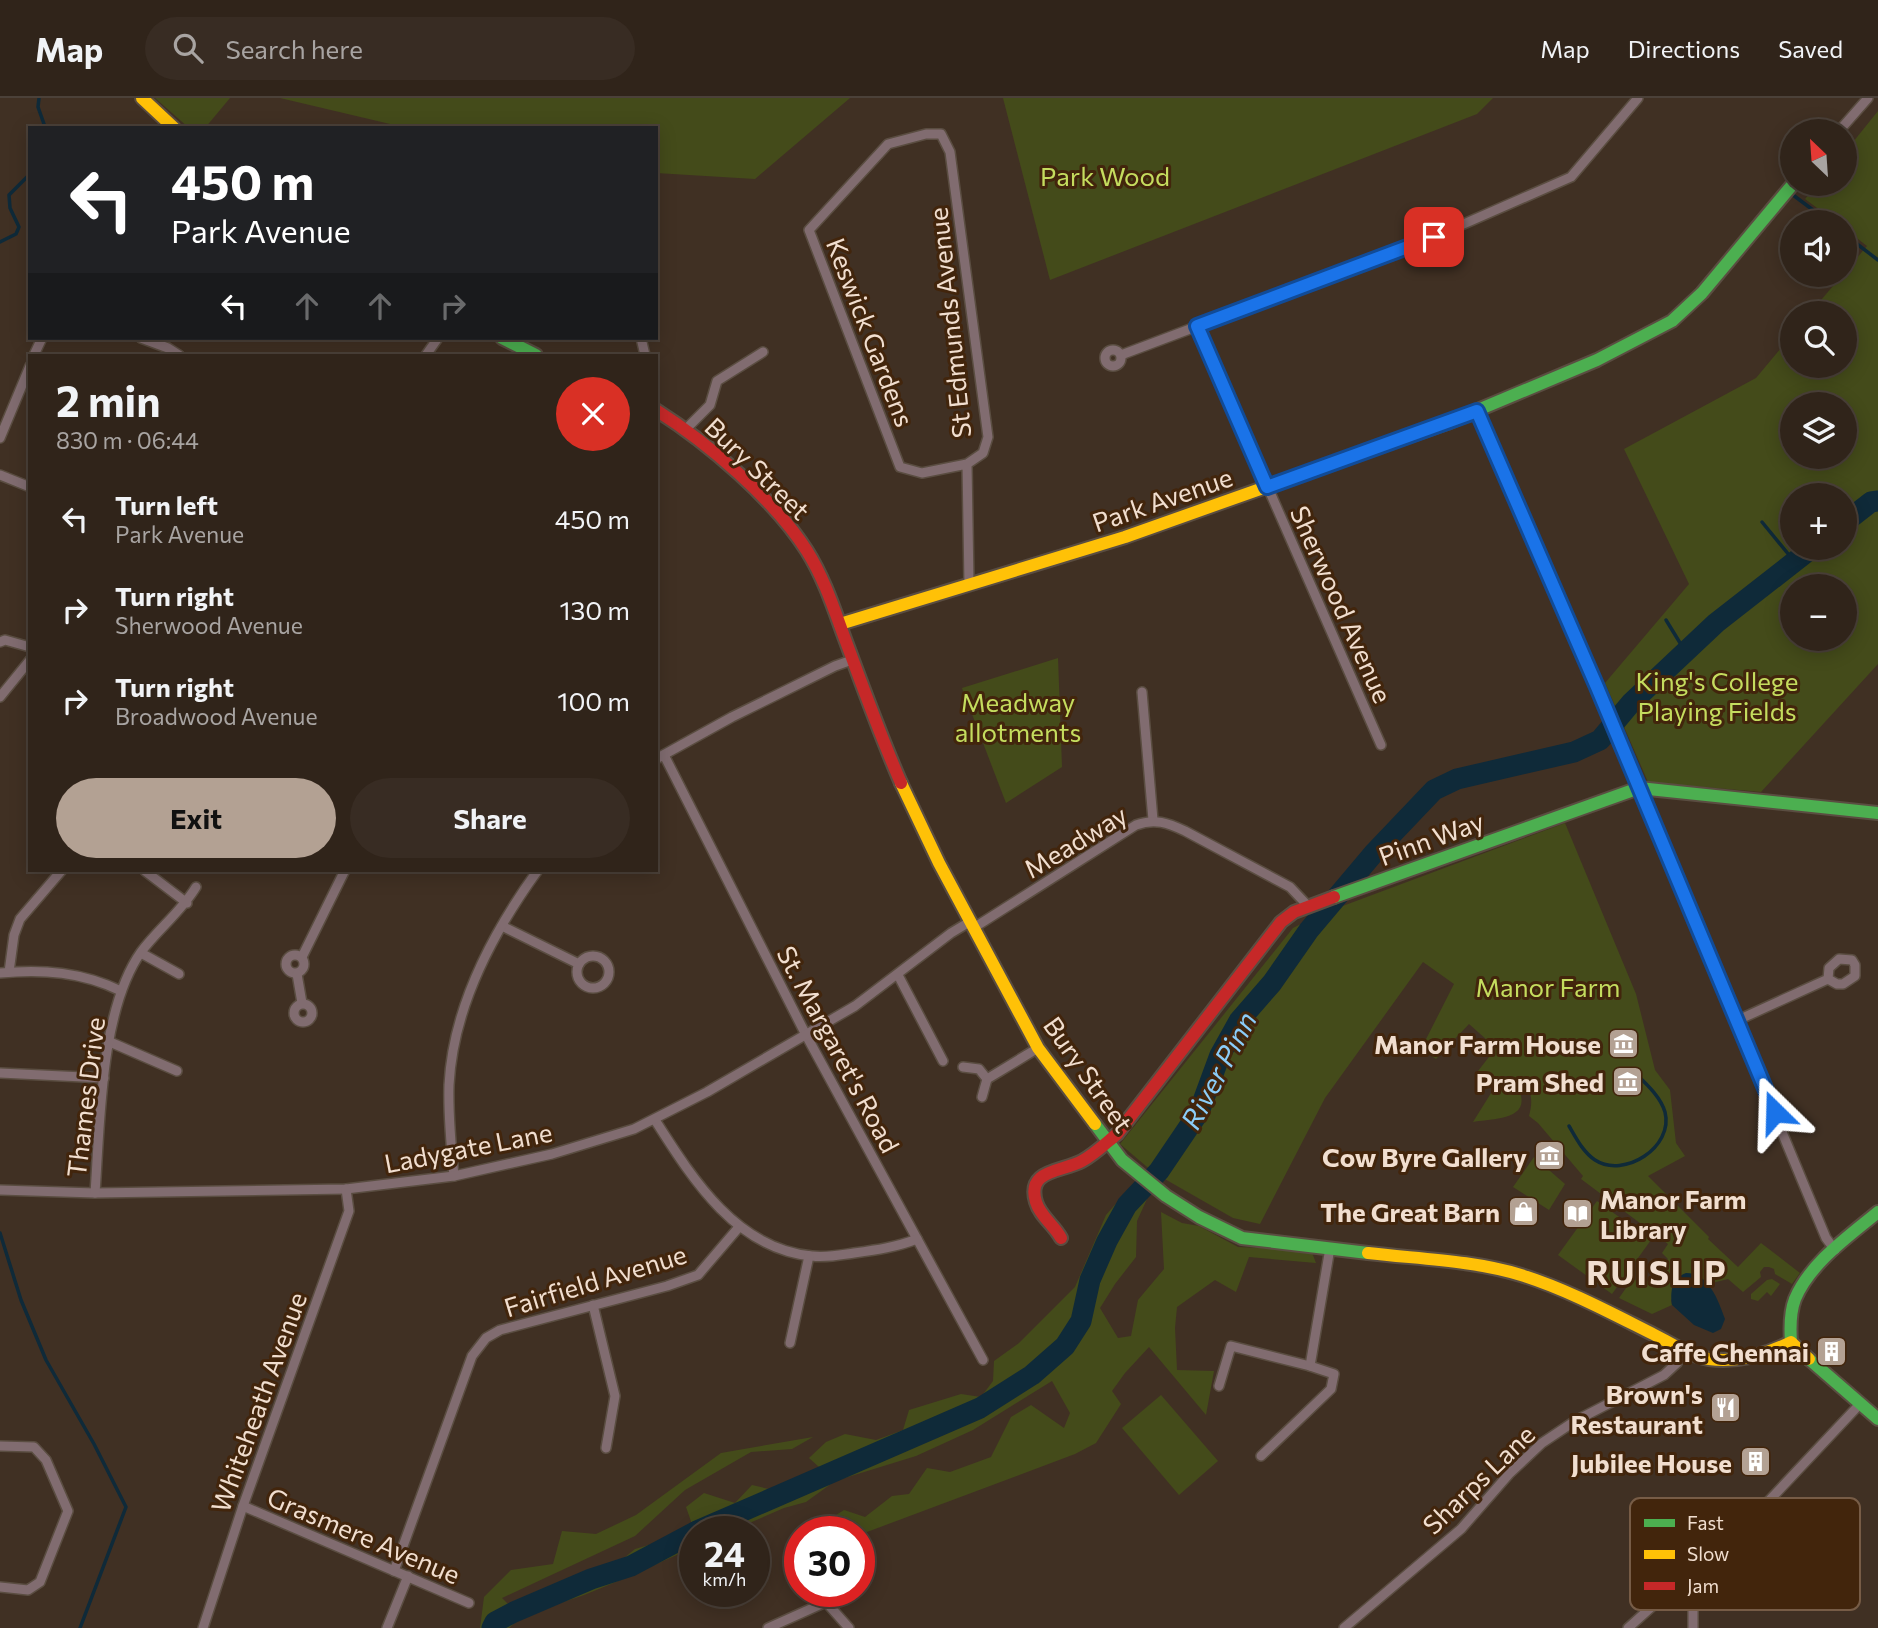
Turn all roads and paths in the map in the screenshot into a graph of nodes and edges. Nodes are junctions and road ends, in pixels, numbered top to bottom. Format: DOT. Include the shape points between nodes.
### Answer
graph roads {
  1 [pos="142,98"];
  2 [pos="1639,98"];
  3 [pos="1868,98"];
  4 [pos="1850,119"];
  5 [pos="172,126"];
  6 [pos="941,134"];
  7 [pos="1783,196"];
  8 [pos="1197,326"];
  9 [pos="146,340"];
  10 [pos="507,340"];
  11 [pos="763,352"];
  12 [pos="177,354"];
  13 [pos="534,354"];
  14 [pos="1121,355"];
  15 [pos="28,371"];
  16 [pos="658,411"];
  17 [pos="1477,411"];
  18 [pos="686,429"];
  19 [pos="0,438"];
  20 [pos="967,464"];
  21 [pos="0,475"];
  22 [pos="28,486"];
  23 [pos="1267,487"];
  24 [pos="969,584"];
  25 [pos="840,624"];
  26 [pos="0,642"];
  27 [pos="28,646"];
  28 [pos="852,660"];
  29 [pos="28,662"];
  30 [pos="1142,692"];
  31 [pos="0,697"];
  32 [pos="1381,745"];
  33 [pos="660,757"];
  34 [pos="1639,788"];
  35 [pos="1878,813"];
  36 [pos="1153,820"];
  37 [pos="60,872"];
  38 [pos="146,872"];
  39 [pos="344,872"];
  40 [pos="533,872"];
  41 [pos="196,887"];
  42 [pos="187,903"];
  43 [pos="1313,905"];
  44 [pos="973,924"];
  45 [pos="502,926"];
  46 [pos="141,953"];
  47 [pos="302,957"];
  48 [pos="579,964"];
  49 [pos="5,973"];
  50 [pos="180,974"];
  51 [pos="297,974"];
  52 [pos="898,975"];
  53 [pos="1828,979"];
  54 [pos="121,991"];
  55 [pos="302,1003"];
  56 [pos="1738,1020"];
  57 [pos="806,1035"];
  58 [pos="110,1042"];
  59 [pos="1038,1048"];
  60 [pos="943,1061"];
  61 [pos="963,1067"];
  62 [pos="177,1071"];
  63 [pos="0,1073"];
  64 [pos="104,1077"];
  65 [pos="987,1079"];
  66 [pos="982,1097"];
  67 [pos="655,1120"];
  68 [pos="1107,1142"];
  69 [pos="454,1176"];
  70 [pos="346,1189"];
  71 [pos="0,1190"];
  72 [pos="95,1193"];
  73 [pos="1878,1212"];
  74 [pos="739,1227"];
  75 [pos="1060,1238"];
  76 [pos="917,1239"];
  77 [pos="1330,1248"];
  78 [pos="1835,1250"];
  79 [pos="809,1256"];
  80 [pos="593,1305"];
  81 [pos="1790,1342"];
  82 [pos="790,1343"];
  83 [pos="1682,1351"];
  84 [pos="982,1360"];
  85 [pos="1310,1366"];
  86 [pos="1220,1386"];
  87 [pos="1859,1405"];
  88 [pos="1878,1419"];
  89 [pos="0,1446"];
  90 [pos="606,1448"];
  91 [pos="1261,1457"];
  92 [pos="1772,1498"];
  93 [pos="243,1506"];
  94 [pos="394,1570"];
  95 [pos="408,1576"];
  96 [pos="0,1587"];
  97 [pos="469,1602"];
  98 [pos="815,1607"];
  99 [pos="830,1607"];
  100 [pos="1648,1610"];
  101 [pos="1693,1610"];
  102 [pos="203,1628"];
  103 [pos="387,1628"];
  104 [pos="768,1628"];
  105 [pos="849,1628"];
  106 [pos="1344,1628"];
  107 [pos="1628,1628"];
  108 [pos="1693,1628"];
  1 -- 5 [label="street"];
  2 -- 8 [label="street" via="1571,177 1434,237"];
  3 -- 4 [label="street"];
  6 -- 20 [label="street, St Edmunds Avenue" via="950,152 988,436 983,453"];
  6 -- 20 [label="street, Keswick Gardens" via="888,144 809,230 900,467 922,473"];
  7 -- 17 [label="street, Park Avenue" via="1702,293 1672,321 1597,360"];
  8 -- 14 [label="street"];
  8 -- 23 [label="street, Sherwood Avenue"];
  9 -- 12 [label="street"];
  10 -- 13 [label="street"];
  11 -- 18 [label="street" via="717,381 710,405"];
  15 -- 19 [label="street"];
  16 -- 18 [label="street, Bury Street"];
  17 -- 23 [label="street, Park Avenue"];
  17 -- 34 [label="street"];
  18 -- 25 [label="street, Bury Street" via="786,523 807,551"];
  20 -- 24 [label="street, St Edmunds Avenue"];
  21 -- 22 [label="street"];
  23 -- 24 [label="street, Park Avenue" via="1125,537"];
  23 -- 32 [label="street, Sherwood Avenue"];
  24 -- 25 [label="street, Park Avenue"];
  25 -- 28 [label="street, Bury Street"];
  26 -- 27 [label="street"];
  28 -- 33 [label="street"];
  28 -- 44 [label="street, Bury Street" via="916,817"];
  29 -- 31 [label="street"];
  30 -- 36 [label="street"];
  33 -- 57 [label="street, St. Margaret's Road"];
  34 -- 35 [label="street, Pinn Way"];
  34 -- 43 [label="street, Pinn Way"];
  34 -- 56 [label="street"];
  36 -- 43 [label="street, Meadway" via="1185,831 1290,887"];
  36 -- 44 [label="street, Meadway" via="1129,829"];
  37 -- 49 [label="street" via="20,919"];
  38 -- 42 [label="street"];
  39 -- 47 [label="street"];
  40 -- 45 [label="street"];
  41 -- 42 [label="street, Thames Drive"];
  42 -- 46 [label="street, Thames Drive"];
  43 -- 68 [label="street, Pinn Way" via="1281,922"];
  44 -- 52 [label="street, Ladygate Lane" via="951,933"];
  44 -- 59 [label="street, Bury Street"];
  45 -- 48 [label="street"];
  45 -- 69 [label="street" via="478,970 453,1055 449,1114"];
  46 -- 50 [label="street"];
  46 -- 54 [label="street, Thames Drive"];
  47 -- 51 [label="street" via="304,968"];
  47 -- 51 [label="street" via="293,955 286,962 288,971"];
  49 -- 54 [label="street" via="70,973"];
  51 -- 55 [label="street"];
  52 -- 57 [label="street, Ladygate Lane"];
  52 -- 60 [label="street"];
  53 -- 56 [label="street"];
  54 -- 58 [label="street, Thames Drive"];
  56 -- 78 [label="street" via="1826,1238"];
  57 -- 67 [label="street, Ladygate Lane"];
  57 -- 76 [label="street, St. Margaret's Road"];
  58 -- 62 [label="street"];
  58 -- 64 [label="street, Thames Drive"];
  59 -- 65 [label="street"];
  59 -- 68 [label="street, Bury Street"];
  61 -- 65 [label="street" via="979,1069"];
  63 -- 64 [label="street"];
  64 -- 72 [label="street, Thames Drive"];
  65 -- 66 [label="street"];
  67 -- 69 [label="street, Ladygate Lane" via="552,1154"];
  67 -- 74 [label="street" via="695,1180"];
  68 -- 75 [label="street, Pinn Way" via="1079,1163 1047,1172 1035,1186 1039,1210"];
  68 -- 77 [label="street, Bury Street" via="1164,1194 1242,1238"];
  69 -- 70 [label="street, Ladygate Lane"];
  70 -- 72 [label="street, Ladygate Lane"];
  70 -- 93 [label="street, Whiteheath Avenue" via="349,1211"];
  71 -- 72 [label="street, Ladygate Lane"];
  73 -- 78 [label="street"];
  74 -- 79 [label="street" via="768,1245"];
  74 -- 80 [label="street, Fairfield Avenue" via="698,1275"];
  76 -- 79 [label="street" via="870,1251"];
  76 -- 84 [label="street, St. Margaret's Road"];
  77 -- 83 [label="street, Bury Street" via="1519,1274 1572,1293"];
  77 -- 85 [label="street"];
  78 -- 81 [label="street" via="1799,1290"];
  79 -- 82 [label="street"];
  80 -- 90 [label="street" via="615,1395"];
  80 -- 94 [label="street, Fairfield Avenue" via="500,1330 475,1349"];
  81 -- 83 [label="street, Bury Street" via="1762,1356 1729,1361"];
  81 -- 87 [label="street"];
  83 -- 106 [label="street, Sharps Lane" via="1664,1375 1542,1443 1461,1529"];
  85 -- 86 [label="street" via="1231,1346"];
  85 -- 91 [label="street" via="1334,1374 1331,1389"];
  87 -- 88 [label="street"];
  87 -- 92 [label="street"];
  89 -- 96 [label="street" via="34,1447 46,1460 68,1511 40,1583 28,1590"];
  93 -- 94 [label="street, Grasmere Avenue"];
  93 -- 102 [label="street, Whiteheath Avenue"];
  94 -- 95 [label="street, Grasmere Avenue"];
  95 -- 97 [label="street, Grasmere Avenue"];
  95 -- 103 [label="street"];
  98 -- 104 [label="street"];
  99 -- 105 [label="street"];
  100 -- 107 [label="street"];
  101 -- 108 [label="street"];
}
